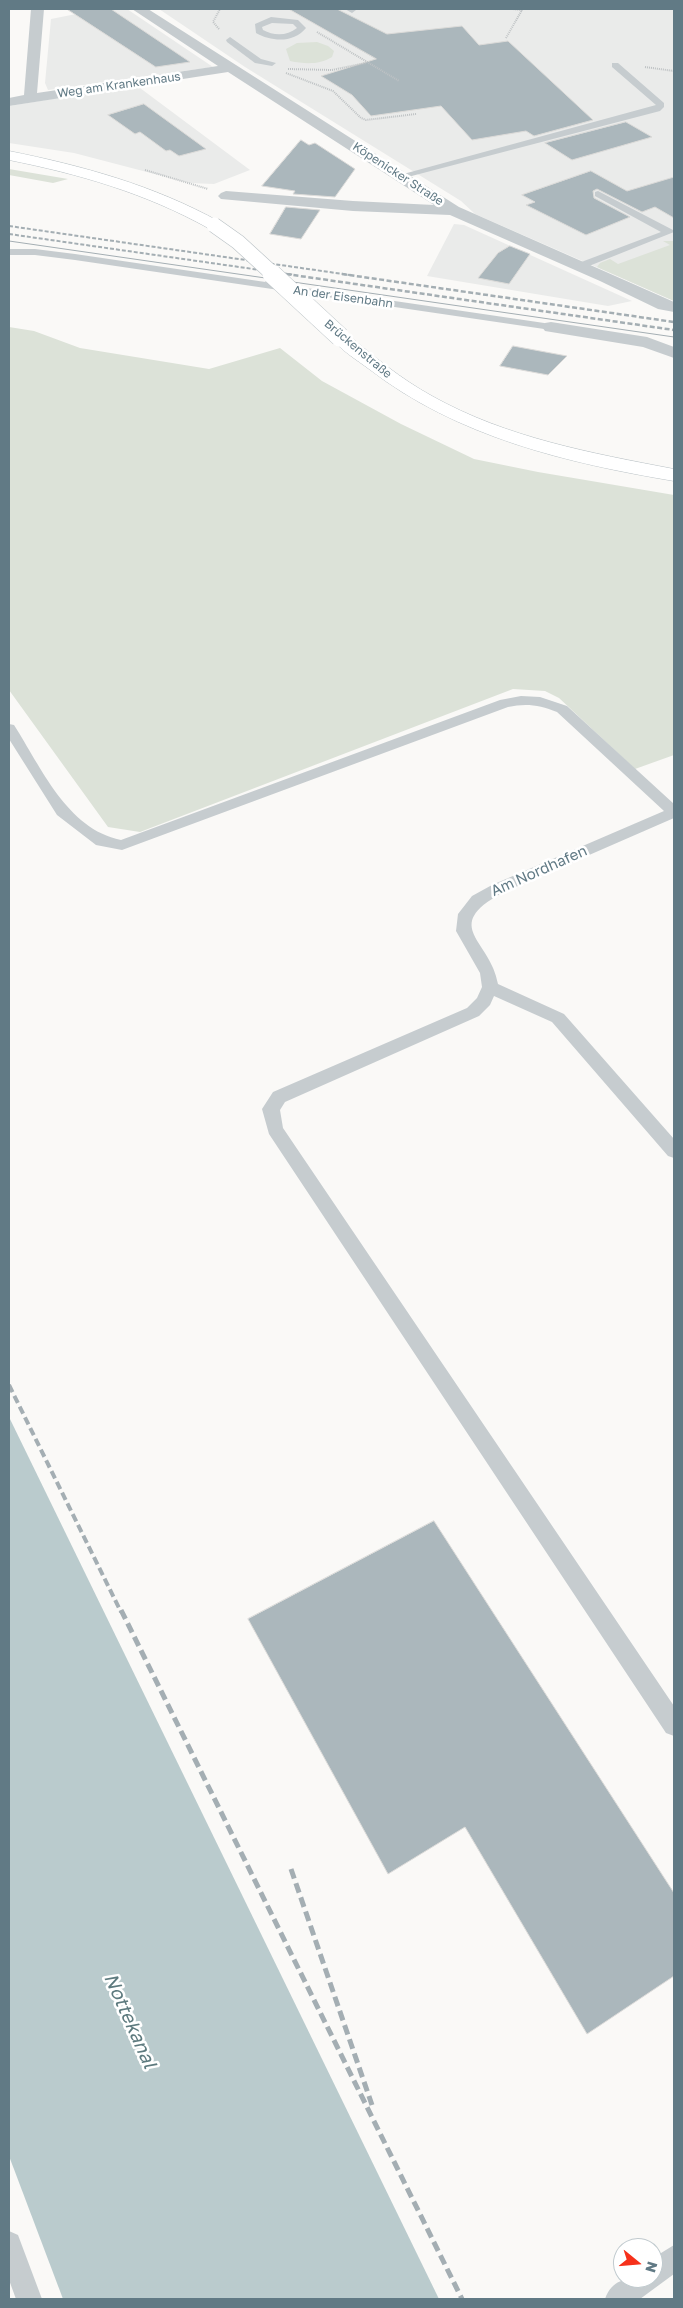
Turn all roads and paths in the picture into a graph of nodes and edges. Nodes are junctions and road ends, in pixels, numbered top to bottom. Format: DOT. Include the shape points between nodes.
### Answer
graph roads {
  1 [pos="37,9"];
  2 [pos="139,9"];
  3 [pos="512,9"];
  4 [pos="317,32"];
  5 [pos="506,38"];
  6 [pos="230,40"];
  7 [pos="258,61"];
  8 [pos="366,63"];
  9 [pos="272,65"];
  10 [pos="615,65"];
  11 [pos="229,68"];
  12 [pos="399,81"];
  13 [pos="32,98"];
  14 [pos="9,102"];
  15 [pos="416,114"];
  16 [pos="9,156"];
  17 [pos="9,162"];
  18 [pos="70,170"];
  19 [pos="401,176"];
  20 [pos="598,194"];
  21 [pos="226,196"];
  22 [pos="453,210"];
  23 [pos="9,252"];
  24 [pos="580,266"];
  25 [pos="674,307"];
  26 [pos="551,327"];
  27 [pos="674,353"];
  28 [pos="674,475"];
  29 [pos="9,728"];
  30 [pos="674,812"];
  31 [pos="490,987"];
  32 [pos="674,1151"];
  33 [pos="674,1725"];
  34 [pos="9,2244"];
  35 [pos="674,2258"];
  36 [pos="663,2266"];
  37 [pos="633,2288"];
  38 [pos="29,2299"];
  39 [pos="618,2299"];
  1 -- 13 [label="street"];
  2 -- 11 [label="street, Köpenicker Straße"];
  3 -- 5 [label="path" via="522,10"];
  4 -- 8 [label="path"];
  6 -- 7 [label="lane"];
  7 -- 9 [label="lane"];
  7 -- 9 [label="path"];
  8 -- 9 [label="path" via="332,70"];
  8 -- 12 [label="path"];
  9 -- 15 [label="path" via="333,91 366,120"];
  10 -- 19 [label="lane" via="661,105 657,109"];
  11 -- 13 [label="street, Weg am Krankenhaus"];
  11 -- 19 [label="street, Köpenicker Straße"];
  13 -- 14 [label="street, Weg am Krankenhaus"];
  16 -- 18 [label="main road, Brückenstraße"];
  17 -- 18 [label="main road, Brückenstraße"];
  18 -- 28 [label="main road, Brückenstraße, bridge" via="159,196 214,225 238,242 369,362 404,387 454,414 496,432 547,447"];
  19 -- 22 [label="street, Köpenicker Straße"];
  20 -- 24 [label="lane" via="669,232"];
  21 -- 22 [label="street"];
  22 -- 24 [label="street, Köpenicker Straße"];
  23 -- 26 [label="lane, An der Eisenbahn" via="75,257"];
  24 -- 25 [label="street, Köpenicker Straße"];
  26 -- 27 [label="street, An der Eisenbahn" via="647,342"];
  29 -- 30 [label="lane" via="62,812 101,841 122,845 505,703 523,700 541,700 562,709"];
  30 -- 31 [label="lane, Am Nordhafen" via="477,900 466,914 464,931 488,973"];
  31 -- 32 [label="lane" via="558,1018"];
  31 -- 33 [label="lane" via="484,1001 473,1012 279,1097 271,1109 275,1128"];
  34 -- 38 [label="lane"];
  35 -- 36 [label="lane"];
  37 -- 39 [label="lane"];
}
